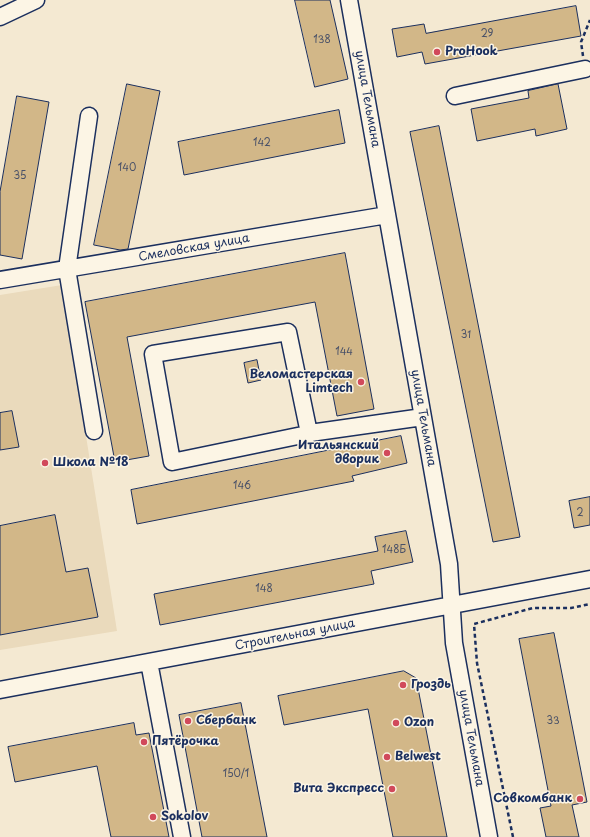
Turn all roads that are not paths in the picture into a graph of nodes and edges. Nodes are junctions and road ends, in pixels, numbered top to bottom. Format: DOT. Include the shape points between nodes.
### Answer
graph roads {
  1 [pos="36,0"];
  2 [pos="349,0"];
  3 [pos="0,17"];
  4 [pos="585,69"];
  5 [pos="455,96"];
  6 [pos="89,116"];
  7 [pos="387,215"];
  8 [pos="67,269"];
  9 [pos="0,280"];
  10 [pos="423,417"];
  11 [pos="94,431"];
  12 [pos="309,433"];
  13 [pos="590,579"];
  14 [pos="452,605"];
  15 [pos="149,662"];
  16 [pos="0,690"];
  17 [pos="182,837"];
  18 [pos="488,837"];
  1 -- 3 [label="street"];
  2 -- 7 [label="street, улица Тельмана"];
  4 -- 5 [label="street"];
  6 -- 8 [label="street"];
  7 -- 8 [label="street, Смеловская улица"];
  7 -- 10 [label="street, улица Тельмана"];
  8 -- 9 [label="street, Смеловская улица"];
  8 -- 11 [label="street"];
  10 -- 12 [label="street"];
  10 -- 14 [label="street, улица Тельмана" via="449,564"];
  12 -- 12 [label="street" via="172,462 153,354 288,332"];
  13 -- 14 [label="street, Строительная улица"];
  14 -- 15 [label="street, Строительная улица"];
  14 -- 18 [label="street, улица Тельмана" via="454,643"];
  15 -- 16 [label="street, Строительная улица"];
  15 -- 17 [label="street"];
}
